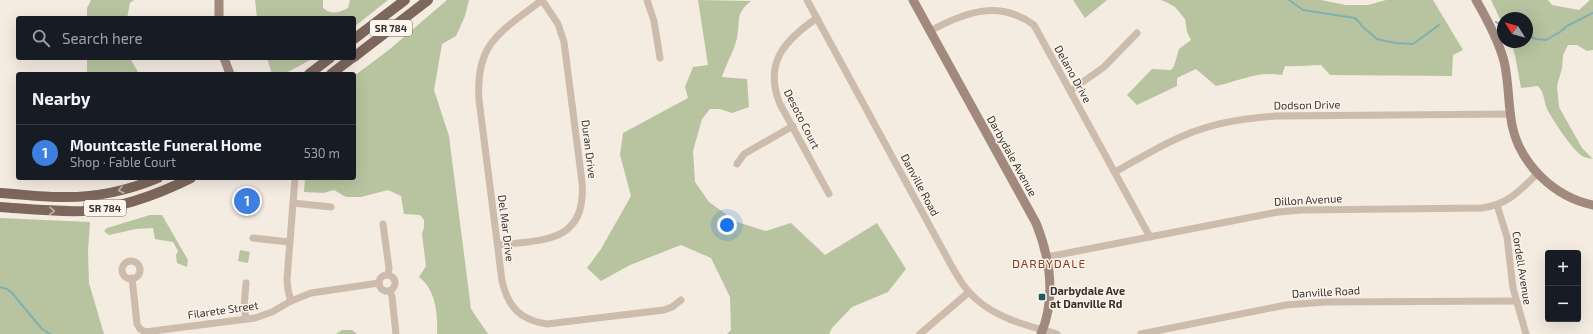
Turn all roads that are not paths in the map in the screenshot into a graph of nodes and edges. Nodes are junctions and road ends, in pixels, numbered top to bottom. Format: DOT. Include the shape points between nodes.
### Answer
graph roads {
  1 [pos="219,0"];
  2 [pos="405,0"];
  3 [pos="428,0"];
  4 [pos="542,0"];
  5 [pos="647,0"];
  6 [pos="807,0"];
  7 [pos="913,0"];
  8 [pos="1476,0"];
  9 [pos="987,3"];
  10 [pos="1004,4"];
  11 [pos="219,16"];
  12 [pos="817,18"];
  13 [pos="930,31"];
  14 [pos="1137,33"];
  15 [pos="356,37"];
  16 [pos="356,55"];
  17 [pos="660,58"];
  18 [pos="225,60"];
  19 [pos="327,60"];
  20 [pos="349,60"];
  21 [pos="229,72"];
  22 [pos="312,72"];
  23 [pos="334,72"];
  24 [pos="1070,91"];
  25 [pos="1511,114"];
  26 [pos="793,126"];
  27 [pos="737,164"];
  28 [pos="1115,172"];
  29 [pos="1538,173"];
  30 [pos="152,180"];
  31 [pos="186,180"];
  32 [pos="295,180"];
  33 [pos="0,193"];
  34 [pos="829,194"];
  35 [pos="293,203"];
  36 [pos="1593,204"];
  37 [pos="1497,205"];
  38 [pos="0,207"];
  39 [pos="331,207"];
  40 [pos="383,224"];
  41 [pos="1150,237"];
  42 [pos="253,238"];
  43 [pos="289,242"];
  44 [pos="498,245"];
  45 [pos="1047,257"];
  46 [pos="388,275"];
  47 [pos="132,278"];
  48 [pos="246,283"];
  49 [pos="379,283"];
  50 [pos="390,291"];
  51 [pos="969,292"];
  52 [pos="291,300"];
  53 [pos="681,300"];
  54 [pos="1516,301"];
  55 [pos="246,319"];
  56 [pos="1042,332"];
  57 [pos="396,334"];
  58 [pos="920,334"];
  59 [pos="1057,334"];
  60 [pos="1141,334"];
  61 [pos="1526,334"];
  1 -- 11 [label="street"];
  2 -- 15 [label="main road, SR 784"];
  3 -- 16 [label="main road, SR 784"];
  4 -- 44 [label="street, Del Mar Drive" via="492,41 483,56 478,74 479,100"];
  4 -- 44 [label="street, Duran Drive" via="558,24 564,42 583,202 574,223 560,235 545,240"];
  5 -- 17 [label="street"];
  6 -- 12 [label="street, Danville Road"];
  7 -- 13 [label="street, Darbydale Avenue"];
  8 -- 25 [label="street" via="1492,30 1503,59"];
  9 -- 13 [label="street" via="974,7"];
  10 -- 24 [label="street, Delano Drive" via="1023,12 1034,25"];
  12 -- 26 [label="street, Desoto Court" via="791,38 780,53 775,69 777,97"];
  12 -- 51 [label="street, Danville Road" via="951,264"];
  13 -- 45 [label="street, Darbydale Avenue" via="1036,223"];
  14 -- 24 [label="street" via="1104,67"];
  18 -- 21 [label="street"];
  19 -- 22 [label="main road"];
  20 -- 23 [label="main road, SR 784"];
  24 -- 28 [label="street, Delano Drive"];
  25 -- 28 [label="street, Dodson Drive" via="1276,116 1244,119 1218,124 1182,136"];
  25 -- 29 [label="street" via="1512,126 1521,149"];
  26 -- 27 [label="street" via="744,154"];
  26 -- 34 [label="street, Desoto Court"];
  28 -- 41 [label="street, Delano Drive"];
  29 -- 36 [label="street" via="1565,194"];
  29 -- 37 [label="street, Dillon Avenue" via="1514,196"];
  30 -- 33 [label="main road, SR 784, one-way" via="114,192 77,197"];
  38 -- 31 [label="main road, SR 784, one-way" via="83,211 143,199"];
  32 -- 35 [label="street"];
  35 -- 39 [label="street"];
  35 -- 43 [label="street"];
  37 -- 41 [label="street, Dillon Avenue" via="1482,208 1289,210"];
  37 -- 54 [label="street, Cordell Avenue" via="1507,237"];
  40 -- 46 [label="street"];
  41 -- 45 [label="street, Dillon Avenue"];
  42 -- 43 [label="street"];
  43 -- 52 [label="street" via="286,279"];
  44 -- 53 [label="street, Del Mar Drive" via="502,281 508,299 517,312 538,323 556,324 664,310"];
  45 -- 56 [label="street, Darbydale Avenue" via="1050,286"];
  46 -- 49 [label="street" via="381,277"];
  46 -- 50 [label="street" via="396,282"];
  47 -- 55 [label="street, Filarete Street" via="137,324 141,331"];
  48 -- 55 [label="street"];
  49 -- 50 [label="street" via="383,290"];
  49 -- 52 [label="street, Filarete Street" via="310,293"];
  50 -- 57 [label="street"];
  51 -- 56 [label="street, Danville Road" via="981,304 997,314"];
  51 -- 58 [label="street"];
  52 -- 55 [label="street, Filarete Street" via="266,315"];
  54 -- 60 [label="street, Danville Road" via="1295,304"];
  54 -- 61 [label="street, Cordell Avenue"];
  56 -- 59 [label="street, Danville Road"];
}
